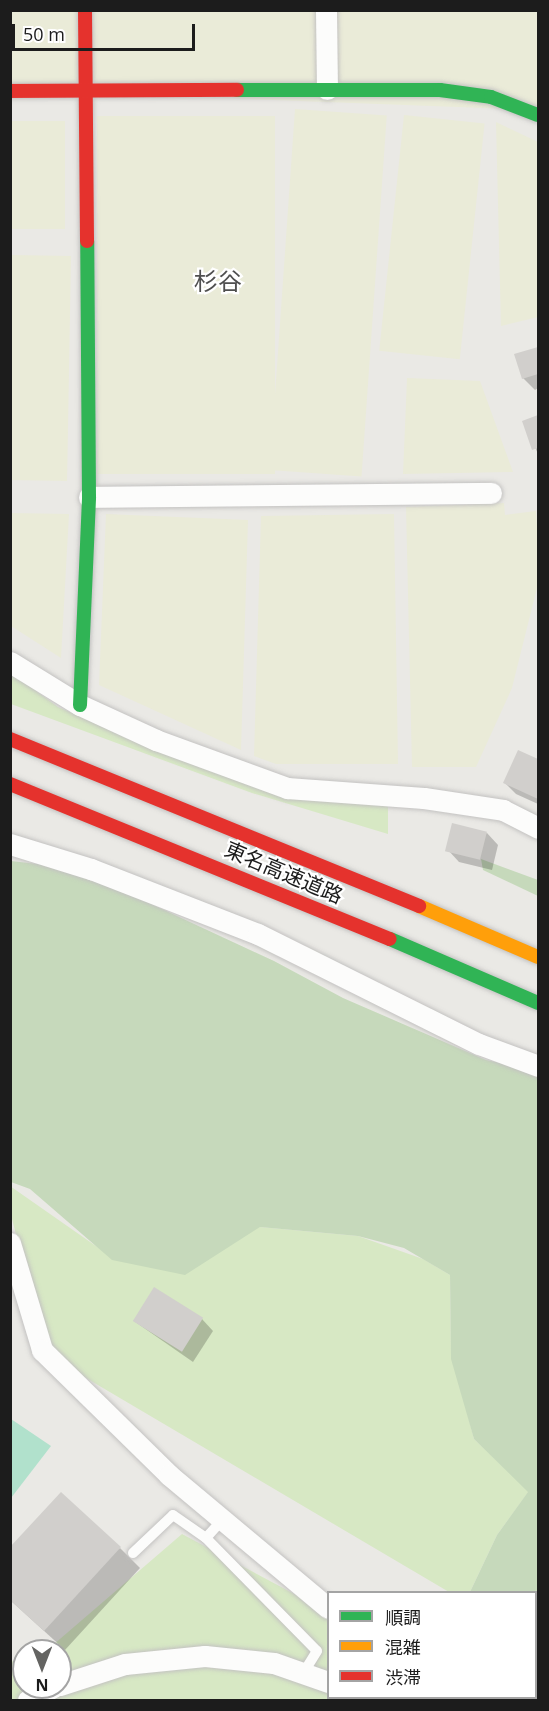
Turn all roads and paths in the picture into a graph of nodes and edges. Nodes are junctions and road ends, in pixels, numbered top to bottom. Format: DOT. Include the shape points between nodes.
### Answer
graph roads {
  1 [pos="85,10"];
  2 [pos="326,10"];
  3 [pos="327,89"];
  4 [pos="85,90"];
  5 [pos="10,92"];
  6 [pos="538,115"];
  7 [pos="491,493"];
  8 [pos="89,497"];
  9 [pos="10,662"];
  10 [pos="80,705"];
  11 [pos="10,739"];
  12 [pos="10,784"];
  13 [pos="538,828"];
  14 [pos="10,844"];
  15 [pos="538,957"];
  16 [pos="538,1003"];
  17 [pos="538,1066"];
  18 [pos="10,1243"];
  19 [pos="18,1300"];
  20 [pos="223,1519"];
  21 [pos="206,1538"];
  22 [pos="134,1552"];
  23 [pos="327,1607"];
  24 [pos="303,1673"];
  25 [pos="72,1681"];
  26 [pos="327,1682"];
  1 -- 4 [label="main road"];
  2 -- 3 [label="street"];
  3 -- 4 [label="main road"];
  3 -- 6 [label="main road" via="440,90 491,97"];
  4 -- 5 [label="main road"];
  4 -- 8 [label="main road"];
  7 -- 8 [label="street"];
  8 -- 10 [label="main road"];
  9 -- 10 [label="street"];
  10 -- 13 [label="street" via="156,740 287,788 424,798 503,810"];
  11 -- 15 [label="main road, 東名高速道路" via="270,842"];
  12 -- 16 [label="main road, 東名高速道路" via="254,881"];
  14 -- 17 [label="street" via="91,869 258,934 479,1044"];
  18 -- 19 [label="street"];
  19 -- 20 [label="street" via="42,1350 169,1475"];
  20 -- 21 [label="lane"];
  20 -- 23 [label="street"];
  21 -- 22 [label="lane" via="173,1515"];
  21 -- 24 [label="lane" via="317,1651"];
  24 -- 25 [label="street" via="274,1663 205,1656 125,1664"];
  24 -- 26 [label="street"];
}
